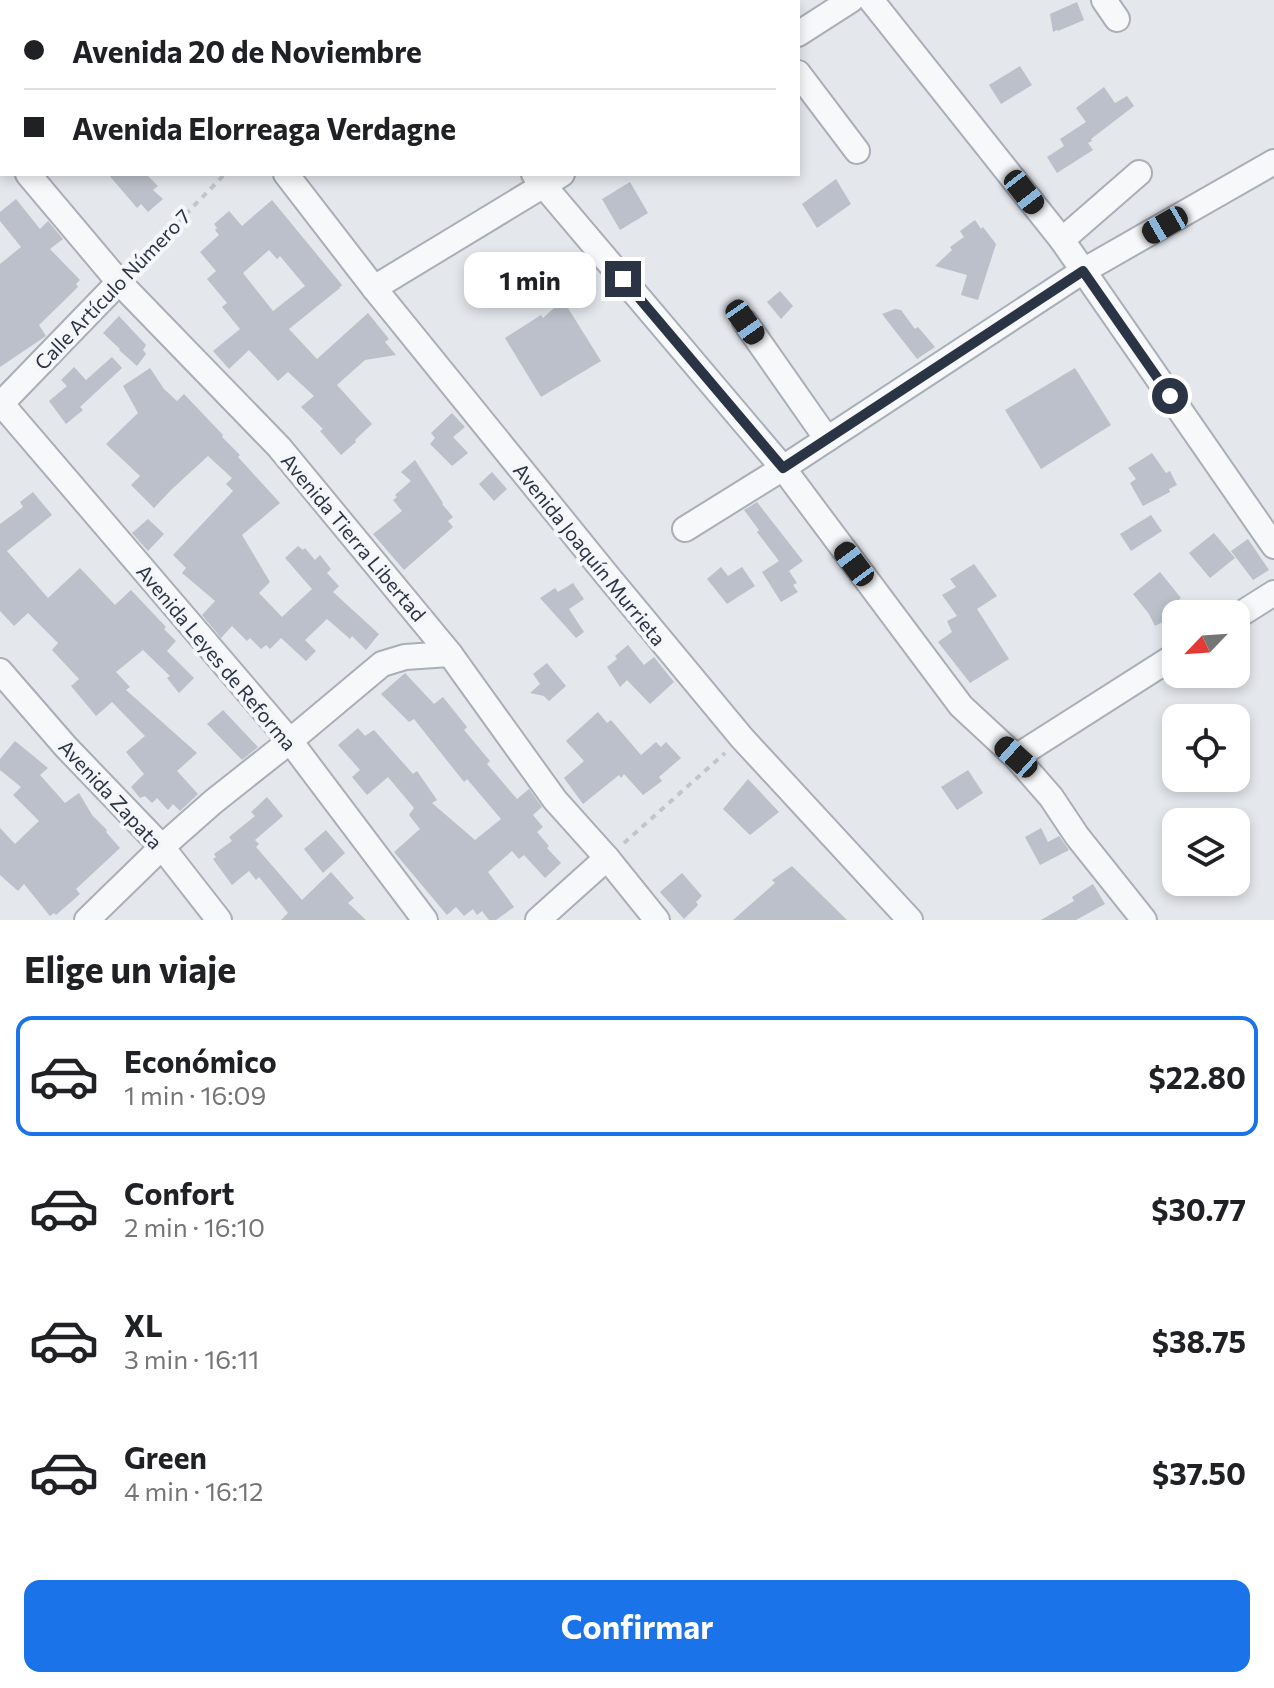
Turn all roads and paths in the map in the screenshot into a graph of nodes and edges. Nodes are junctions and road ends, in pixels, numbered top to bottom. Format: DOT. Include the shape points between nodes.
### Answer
graph roads {
  1 [pos="851,0"];
  2 [pos="871,0"];
  3 [pos="800,33"];
  4 [pos="800,76"];
  5 [pos="857,151"];
  6 [pos="1274,162"];
  7 [pos="1139,173"];
  8 [pos="30,176"];
  9 [pos="223,176"];
  10 [pos="288,176"];
  11 [pos="546,178"];
  12 [pos="1062,240"];
  13 [pos="1083,271"];
  14 [pos="119,282"];
  15 [pos="374,288"];
  16 [pos="745,322"];
  17 [pos="0,403"];
  18 [pos="827,439"];
  19 [pos="783,468"];
  20 [pos="685,529"];
  21 [pos="1274,546"];
  22 [pos="1274,593"];
  23 [pos="1250,608"];
  24 [pos="450,654"];
  25 [pos="1162,664"];
  26 [pos="0,671"];
  27 [pos="742,738"];
  28 [pos="290,741"];
  29 [pos="1016,757"];
  30 [pos="162,847"];
  31 [pos="607,858"];
  32 [pos="87,920"];
  33 [pos="219,920"];
  34 [pos="425,920"];
  35 [pos="538,920"];
  36 [pos="657,920"];
  37 [pos="910,920"];
  38 [pos="1144,920"];
  1 -- 3 [label="street"];
  2 -- 12 [label="street"];
  4 -- 5 [label="street"];
  6 -- 13 [label="street"];
  7 -- 12 [label="street"];
  8 -- 14 [label="street, Avenida Tierra Libertad"];
  9 -- 14 [label="path, Calle Artículo Número 7"];
  10 -- 15 [label="street, Avenida Joaquín Murrieta"];
  11 -- 15 [label="street"];
  11 -- 19 [label="street"];
  12 -- 13 [label="street"];
  13 -- 18 [label="street"];
  13 -- 21 [label="street"];
  14 -- 17 [label="street, Calle Artículo Número 7"];
  14 -- 24 [label="street, Avenida Tierra Libertad" via="279,447"];
  15 -- 27 [label="street, Avenida Joaquín Murrieta"];
  16 -- 18 [label="street"];
  17 -- 28 [label="street, Avenida Leyes de Reforma"];
  18 -- 19 [label="street"];
  19 -- 20 [label="street"];
  19 -- 29 [label="street" via="961,706"];
  22 -- 23 [label="street"];
  24 -- 28 [label="street" via="382,664"];
  24 -- 31 [label="street, Avenida Tierra Libertad" via="555,800"];
  25 -- 29 [label="street"];
  26 -- 30 [label="street, Avenida Zapata"];
  27 -- 31 [label="path"];
  27 -- 37 [label="street, Avenida Joaquín Murrieta"];
  28 -- 30 [label="street"];
  28 -- 34 [label="street, Avenida Leyes de Reforma"];
  29 -- 38 [label="street"];
  30 -- 32 [label="street"];
  30 -- 33 [label="street, Avenida Zapata"];
  31 -- 35 [label="street"];
  31 -- 36 [label="street, Avenida Tierra Libertad"];
}
